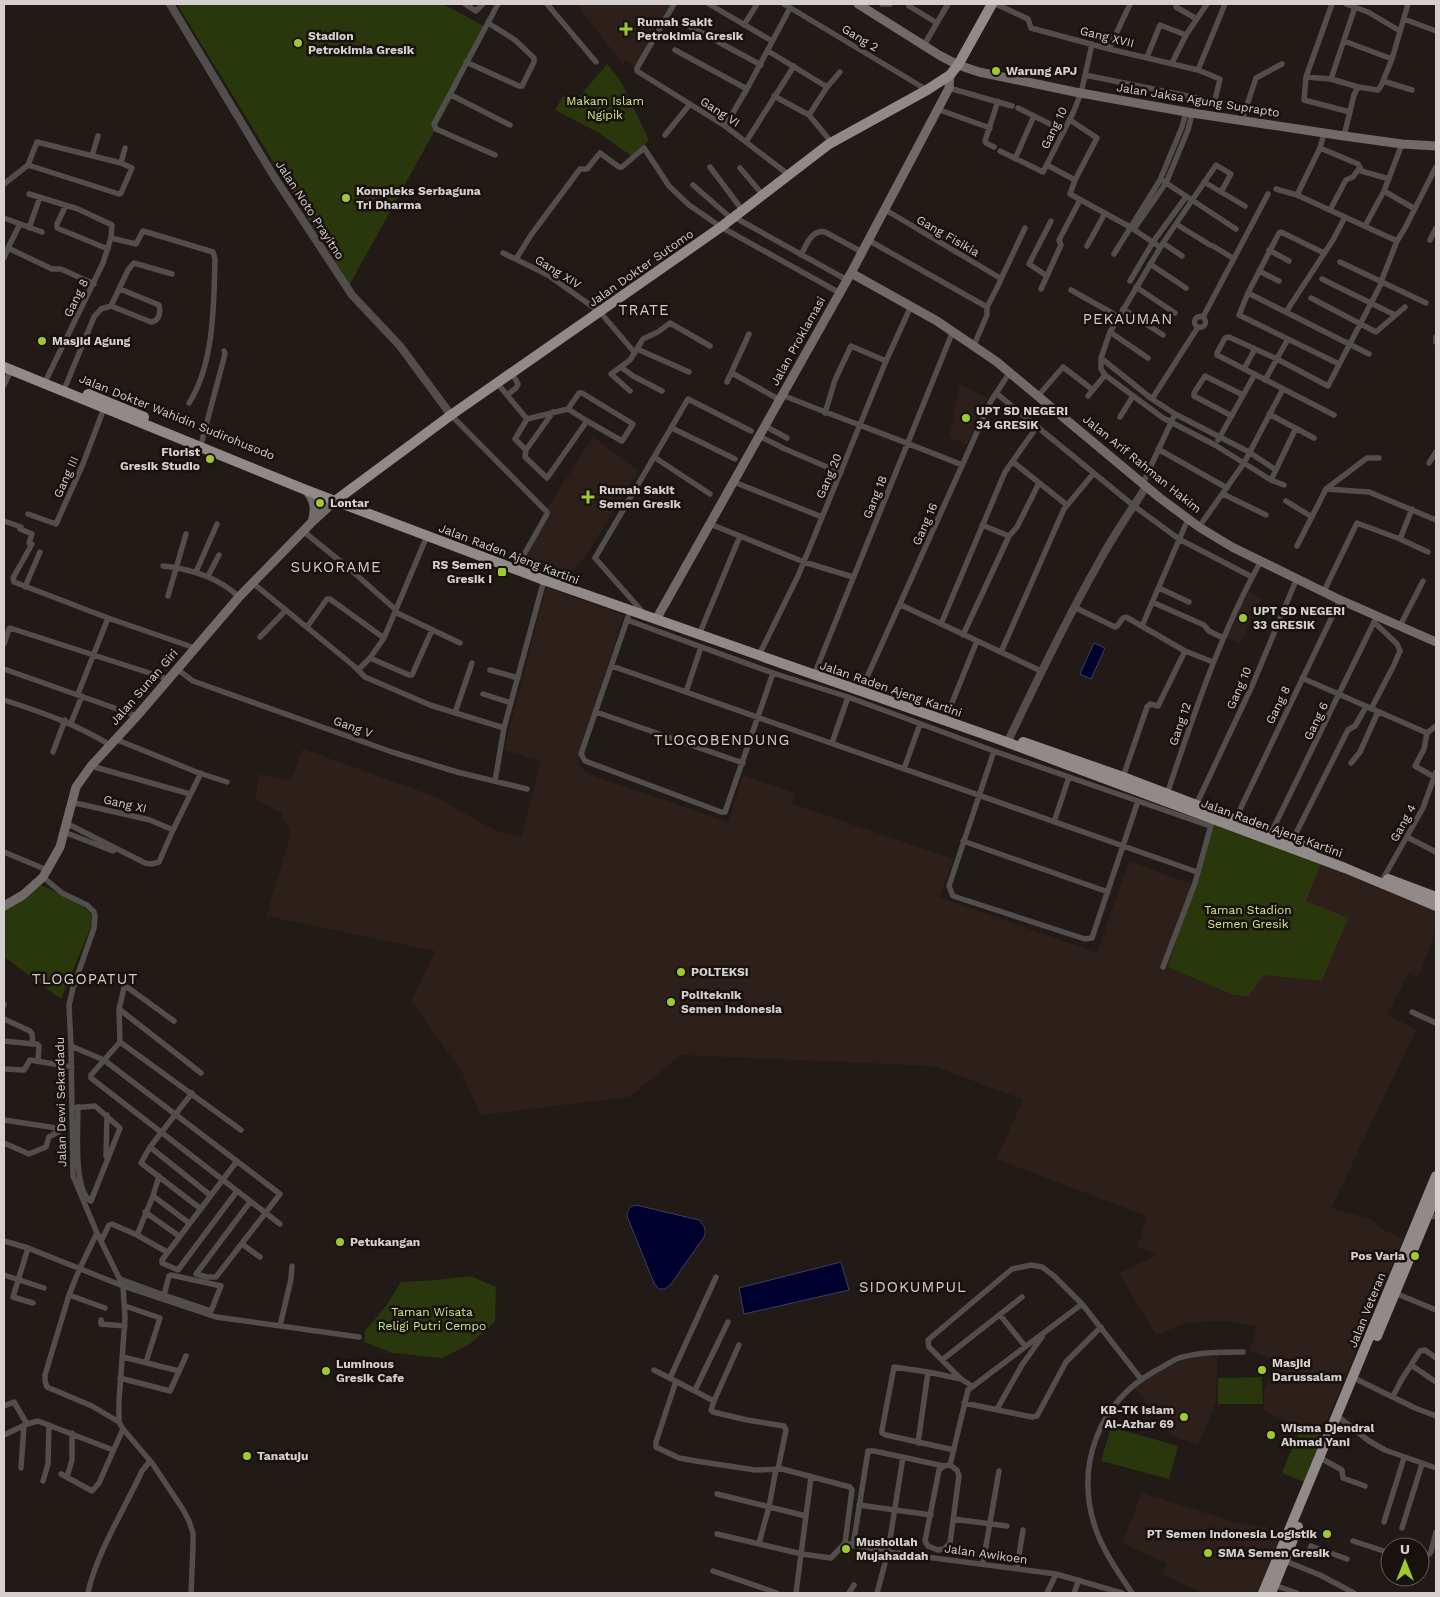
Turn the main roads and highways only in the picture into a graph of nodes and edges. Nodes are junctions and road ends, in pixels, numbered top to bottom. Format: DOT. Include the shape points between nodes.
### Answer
graph roads {
  1 [pos="858,4"];
  2 [pos="997,4"];
  3 [pos="958,65"];
  4 [pos="950,75"];
  5 [pos="1436,146"];
  6 [pos="849,277"];
  7 [pos="4,360"];
  8 [pos="7,368"];
  9 [pos="65,388"];
  10 [pos="306,490"];
  11 [pos="338,499"];
  12 [pos="312,523"];
  13 [pos="491,558"];
  14 [pos="658,616"];
  15 [pos="1435,638"];
  16 [pos="974,728"];
  17 [pos="986,732"];
  18 [pos="1436,897"];
  19 [pos="4,906"];
  20 [pos="1436,906"];
  21 [pos="1436,1176"];
  22 [pos="1436,1195"];
  23 [pos="1432,1216"];
  24 [pos="1408,1253"];
  25 [pos="1397,1279"];
  26 [pos="1273,1589"];
  27 [pos="1263,1593"];
  1 -- 3 [label="main road, Jalan Jaksa Agung Suprapto"];
  2 -- 3 [label="highway, Jalan Dokter Sutomo"];
  3 -- 4 [label="highway, Jalan Dokter Sutomo"];
  3 -- 5 [label="main road, Jalan Jaksa Agung Suprapto" via="1189,113 1402,144"];
  4 -- 6 [label="main road, Jalan Proklamasi" via="949,88"];
  4 -- 11 [label="highway, Jalan Dokter Sutomo" via="832,143 721,227 451,415"];
  6 -- 14 [label="main road, Jalan Proklamasi"];
  6 -- 15 [label="main road, Jalan Arif Rahman Hakim" via="911,306 974,345 1199,527 1232,547 1376,619"];
  7 -- 9 [label="highway, Jalan Dokter Wahidin Sudirohusodo"];
  8 -- 9 [label="highway, Jalan Dokter Wahidin Sudirohusodo"];
  9 -- 10 [label="highway, Jalan Dokter Wahidin Sudirohusodo" via="104,408"];
  9 -- 11 [label="highway, Jalan Dokter Wahidin Sudirohusodo" via="202,441"];
  10 -- 11 [label="highway, Jalan Dokter Wahidin Sudirohusodo"];
  10 -- 12 [label="main road" via="314,502"];
  11 -- 12 [label="main road, Jalan Sunan Giri"];
  11 -- 13 [label="highway, Jalan Raden Ajeng Kartini"];
  11 -- 13 [label="highway, Jalan Raden Ajeng Kartini" via="427,536"];
  12 -- 19 [label="main road, Jalan Sunan Giri" via="239,597 91,766 76,787 60,847 45,873 23,895"];
  13 -- 14 [label="highway, Jalan Raden Ajeng Kartini"];
  13 -- 16 [label="highway, Jalan Raden Ajeng Kartini" via="629,616"];
  14 -- 16 [label="highway, Jalan Raden Ajeng Kartini" via="948,715"];
  16 -- 17 [label="highway, Jalan Raden Ajeng Kartini"];
  17 -- 18 [label="highway, Jalan Raden Ajeng Kartini" via="1010,737 1123,777"];
  17 -- 20 [label="highway, Jalan Raden Ajeng Kartini" via="1211,823 1345,868"];
  21 -- 24 [label="highway, Jalan Veteran"];
  22 -- 23 [label="highway, Jalan Veteran"];
  23 -- 24 [label="highway, Jalan Veteran"];
  24 -- 25 [label="highway, Jalan Veteran"];
  25 -- 26 [label="highway, Jalan Veteran" via="1395,1293"];
  25 -- 27 [label="highway, Jalan Veteran"];
}
